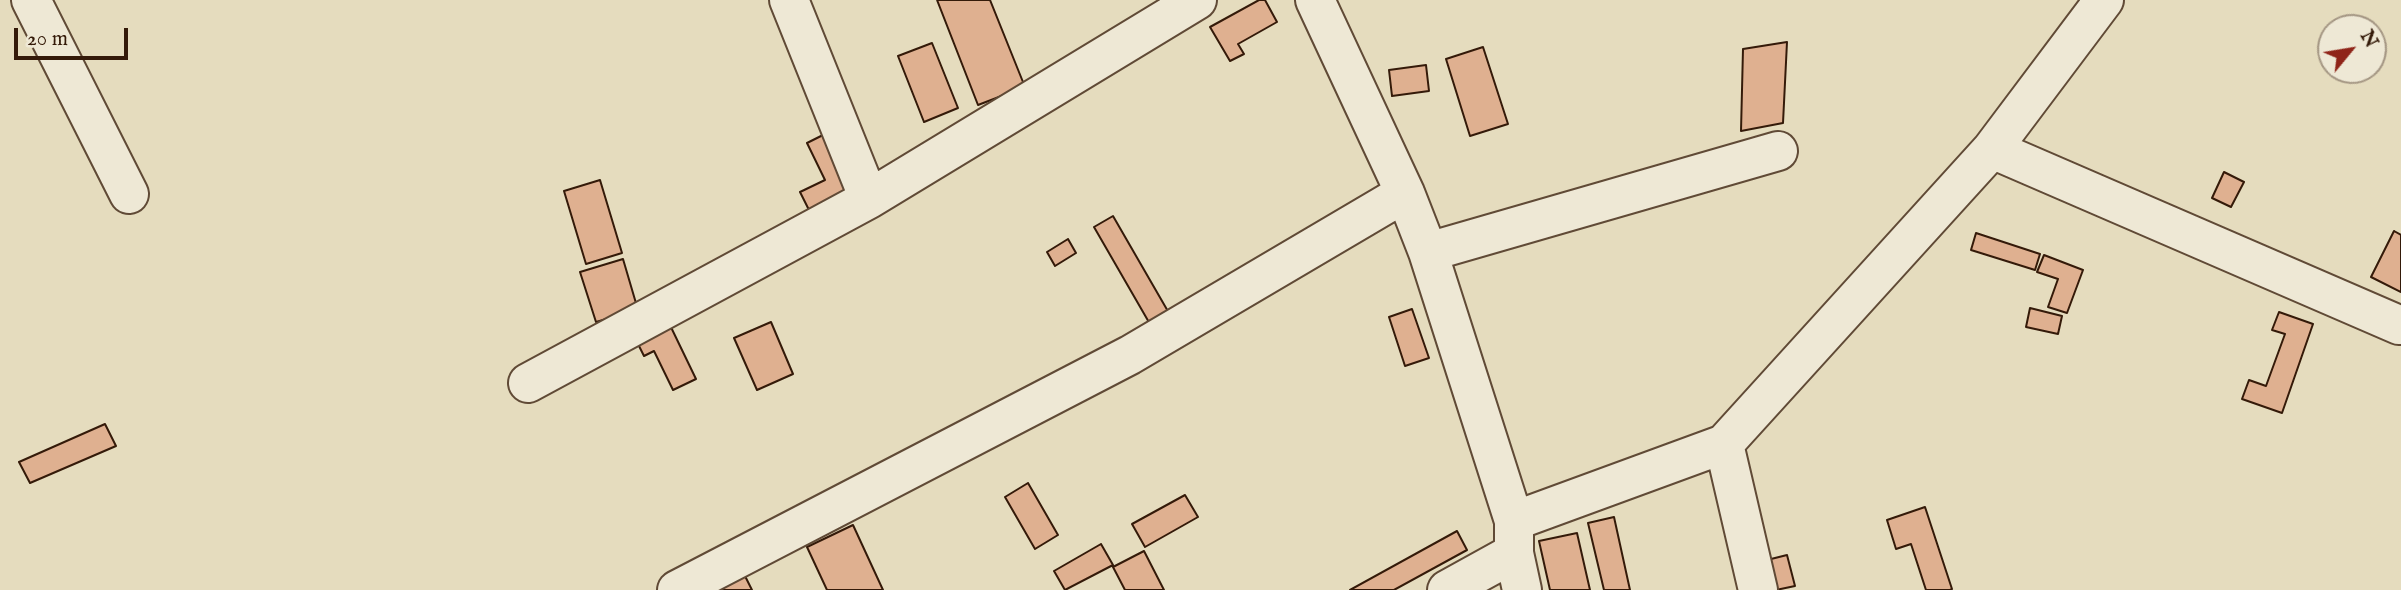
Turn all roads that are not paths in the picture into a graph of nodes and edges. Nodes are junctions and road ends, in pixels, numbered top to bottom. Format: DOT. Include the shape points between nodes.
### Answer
graph roads {
  1 [pos="31,0"];
  2 [pos="789,0"];
  3 [pos="1197,0"];
  4 [pos="1315,0"];
  5 [pos="2104,0"];
  6 [pos="1992,149"];
  7 [pos="1778,151"];
  8 [pos="1405,193"];
  9 [pos="129,194"];
  10 [pos="869,200"];
  11 [pos="1428,252"];
  12 [pos="2399,325"];
  13 [pos="528,383"];
  14 [pos="1724,444"];
  15 [pos="1514,537"];
  16 [pos="677,590"];
  17 [pos="1447,590"];
  18 [pos="1522,590"];
  19 [pos="1758,590"];
  1 -- 9 [label="street"];
  2 -- 10 [label="street"];
  3 -- 10 [label="street"];
  4 -- 8 [label="street"];
  5 -- 6 [label="street"];
  6 -- 12 [label="street"];
  6 -- 14 [label="street"];
  7 -- 11 [label="street"];
  8 -- 11 [label="street"];
  8 -- 16 [label="street" via="1130,355"];
  10 -- 13 [label="street"];
  11 -- 15 [label="street"];
  14 -- 15 [label="street"];
  14 -- 19 [label="street"];
  15 -- 17 [label="street"];
  15 -- 18 [label="street"];
}
